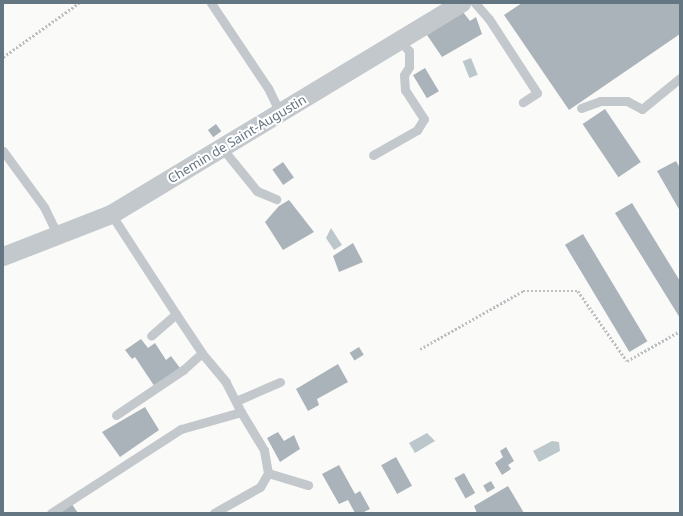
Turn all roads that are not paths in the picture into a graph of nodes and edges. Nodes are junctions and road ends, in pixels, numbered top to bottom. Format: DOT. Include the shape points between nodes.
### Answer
graph roads {
  1 [pos="211,3"];
  2 [pos="462,3"];
  3 [pos="475,3"];
  4 [pos="399,40"];
  5 [pos="680,78"];
  6 [pos="523,102"];
  7 [pos="581,108"];
  8 [pos="280,113"];
  9 [pos="222,148"];
  10 [pos="3,150"];
  11 [pos="373,155"];
  12 [pos="276,199"];
  13 [pos="111,214"];
  14 [pos="58,236"];
  15 [pos="3,256"];
  16 [pos="176,314"];
  17 [pos="151,336"];
  18 [pos="202,353"];
  19 [pos="280,382"];
  20 [pos="236,401"];
  21 [pos="242,412"];
  22 [pos="116,415"];
  23 [pos="268,473"];
  24 [pos="308,485"];
  25 [pos="51,513"];
  26 [pos="214,513"];
  1 -- 8 [label="lane" via="268,88"];
  2 -- 4 [label="street, Chemin de Saint-Augustin"];
  3 -- 6 [label="lane" via="489,19 537,93"];
  4 -- 8 [label="street, Chemin de Saint-Augustin"];
  4 -- 11 [label="lane" via="409,51 409,67 404,75 405,90 424,119 417,130"];
  5 -- 7 [label="lane" via="642,109 626,101 600,101"];
  8 -- 9 [label="street, Chemin de Saint-Augustin"];
  9 -- 12 [label="lane" via="256,191"];
  9 -- 13 [label="street, Chemin de Saint-Augustin"];
  10 -- 14 [label="lane" via="44,206"];
  13 -- 14 [label="street, Chemin de Saint-Augustin"];
  13 -- 16 [label="lane"];
  14 -- 15 [label="street, Chemin de Saint-Augustin"];
  16 -- 17 [label="lane"];
  16 -- 18 [label="lane"];
  18 -- 20 [label="lane" via="226,382"];
  18 -- 22 [label="lane" via="183,370"];
  19 -- 20 [label="lane"];
  20 -- 21 [label="lane"];
  21 -- 23 [label="lane" via="264,450"];
  21 -- 25 [label="lane" via="182,429"];
  23 -- 24 [label="lane"];
  23 -- 26 [label="lane" via="260,487"];
}
